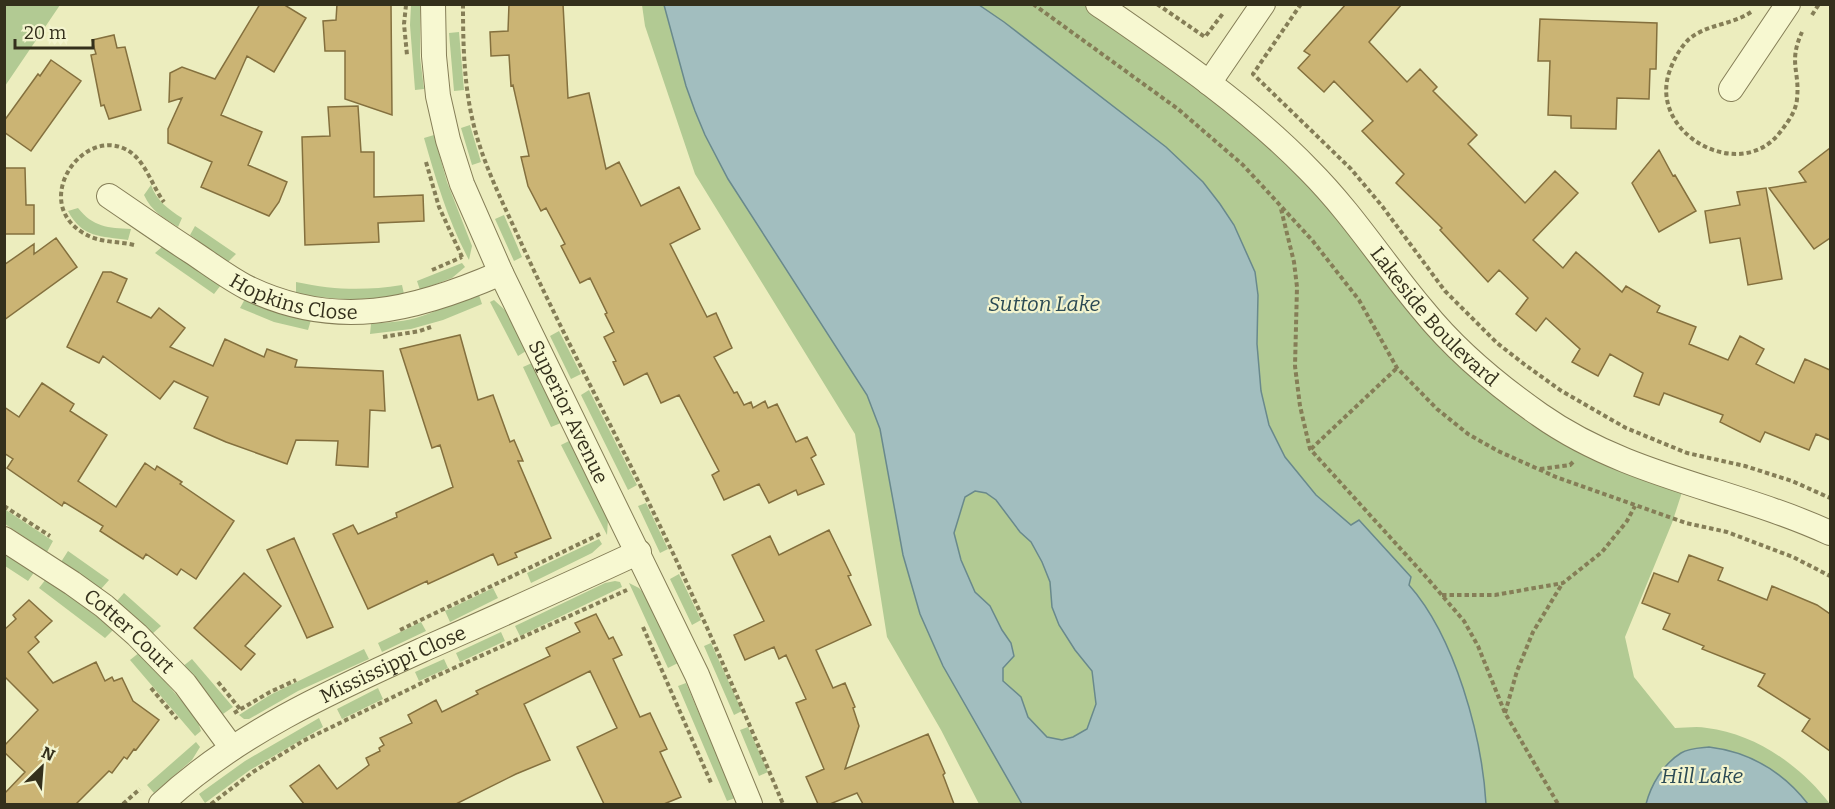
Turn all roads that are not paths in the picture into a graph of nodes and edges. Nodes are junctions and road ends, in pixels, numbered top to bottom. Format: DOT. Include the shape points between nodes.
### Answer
graph roads {
  1 [pos="433,4"];
  2 [pos="1098,4"];
  3 [pos="1263,4"];
  4 [pos="1788,4"];
  5 [pos="1209,83"];
  6 [pos="1731,89"];
  7 [pos="109,196"];
  8 [pos="501,273"];
  9 [pos="1830,533"];
  10 [pos="4,539"];
  11 [pos="639,552"];
  12 [pos="232,748"];
  13 [pos="161,804"];
  14 [pos="750,804"];
  1 -- 8 [label="street, Superior Avenue" via="438,96 448,140 462,184"];
  2 -- 5 [label="street, Lakeside Boulevard"];
  3 -- 5 [label="street"];
  4 -- 6 [label="street"];
  5 -- 9 [label="street, Lakeside Boulevard" via="1310,170 1424,312 1500,386 1568,433 1609,454 1801,519"];
  7 -- 8 [label="street, Hopkins Close" via="246,286 310,308 340,313 393,309 420,304"];
  8 -- 11 [label="street, Superior Avenue"];
  10 -- 12 [label="street, Cotter Court" via="104,606 137,635 185,684"];
  11 -- 12 [label="street, Mississippi Close" via="349,684"];
  11 -- 14 [label="street, Superior Avenue" via="698,675"];
  12 -- 13 [label="street, Mississippi Close"];
}
